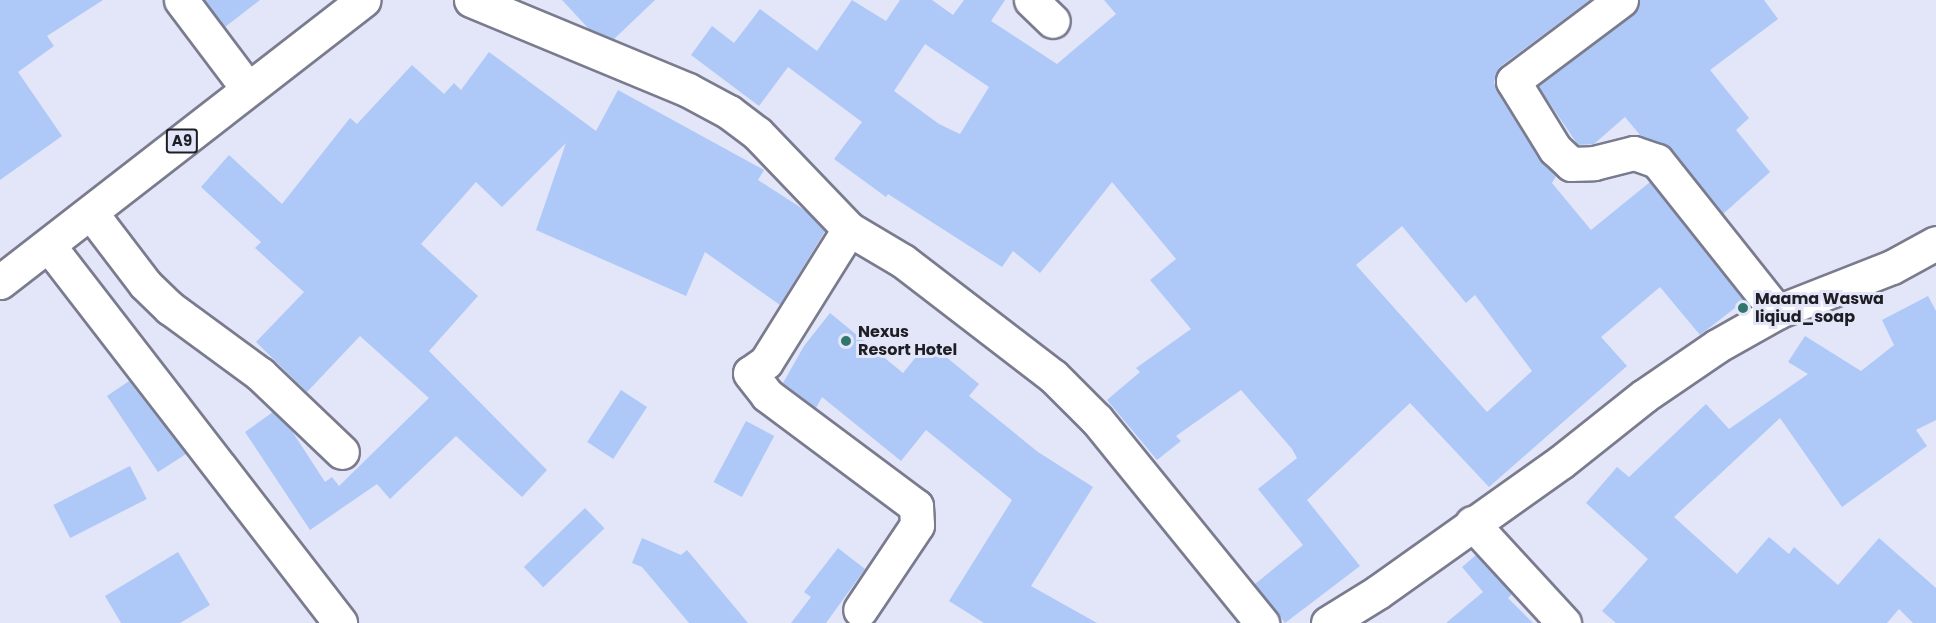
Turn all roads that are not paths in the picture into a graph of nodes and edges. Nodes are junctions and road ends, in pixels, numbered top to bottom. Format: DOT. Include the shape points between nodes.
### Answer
graph roads {
  1 [pos="181,0"];
  2 [pos="363,0"];
  3 [pos="471,0"];
  4 [pos="1622,0"];
  5 [pos="248,89"];
  6 [pos="91,213"];
  7 [pos="849,229"];
  8 [pos="1936,243"];
  9 [pos="49,246"];
  10 [pos="0,282"];
  11 [pos="1777,312"];
  12 [pos="342,452"];
  13 [pos="1472,523"];
  14 [pos="860,610"];
  15 [pos="340,623"];
  16 [pos="1262,623"];
  17 [pos="1328,623"];
  18 [pos="1564,623"];
  1 -- 5 [label="street"];
  2 -- 5 [label="street, A9"];
  3 -- 7 [label="street" via="688,90 729,112 757,133"];
  4 -- 11 [label="street" via="1513,81 1555,149 1571,164 1634,153 1657,161"];
  5 -- 6 [label="street, A9"];
  6 -- 9 [label="street, A9"];
  6 -- 12 [label="street" via="145,284 170,308 260,374"];
  7 -- 14 [label="street" via="766,362 750,373 768,395 916,506 917,525"];
  7 -- 16 [label="street" via="903,261 1053,376 1096,420"];
  8 -- 11 [label="street" via="1892,267"];
  9 -- 10 [label="street, A9"];
  9 -- 15 [label="street"];
  11 -- 13 [label="street" via="1717,346 1644,396 1561,462"];
  13 -- 17 [label="street" via="1378,592"];
  13 -- 18 [label="street"];
}
